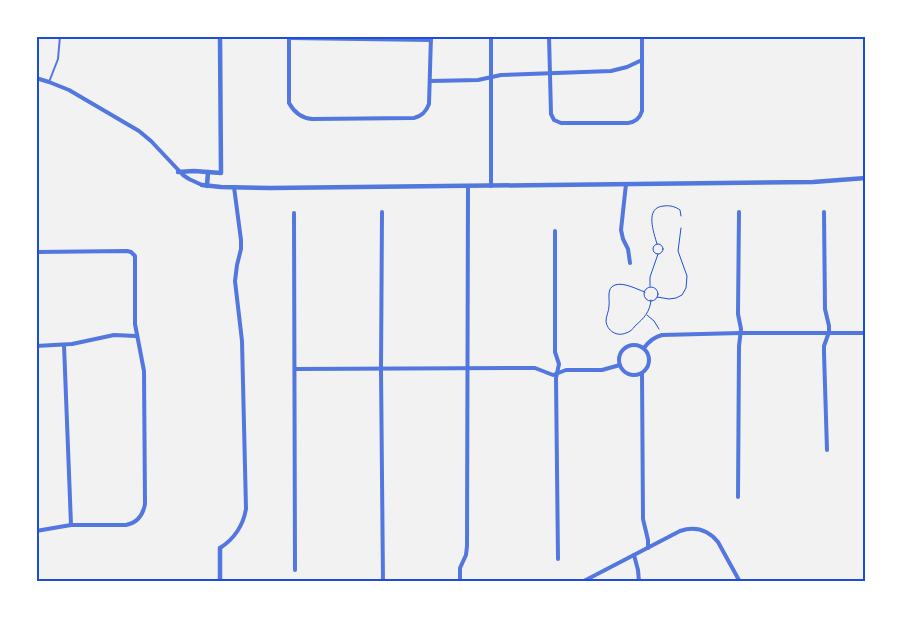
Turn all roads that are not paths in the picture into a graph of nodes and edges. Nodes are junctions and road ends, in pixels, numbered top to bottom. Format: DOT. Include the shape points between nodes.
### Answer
graph roads {
  1 [pos="60,36"];
  2 [pos="220,36"];
  3 [pos="491,36"];
  4 [pos="549,36"];
  5 [pos="642,36"];
  6 [pos="289,37"];
  7 [pos="431,38"];
  8 [pos="642,59"];
  9 [pos="550,73"];
  10 [pos="491,77"];
  11 [pos="36,78"];
  12 [pos="50,82"];
  13 [pos="430,82"];
  14 [pos="178,172"];
  15 [pos="208,172"];
  16 [pos="866,178"];
  17 [pos="626,184"];
  18 [pos="202,185"];
  19 [pos="208,186"];
  20 [pos="468,186"];
  21 [pos="491,186"];
  22 [pos="234,187"];
  23 [pos="382,212"];
  24 [pos="738,212"];
  25 [pos="824,212"];
  26 [pos="294,214"];
  27 [pos="555,231"];
  28 [pos="36,252"];
  29 [pos="630,264"];
  30 [pos="829,332"];
  31 [pos="866,332"];
  32 [pos="741,333"];
  33 [pos="136,336"];
  34 [pos="64,345"];
  35 [pos="36,346"];
  36 [pos="644,348"];
  37 [pos="620,365"];
  38 [pos="467,368"];
  39 [pos="295,369"];
  40 [pos="381,369"];
  41 [pos="557,373"];
  42 [pos="642,373"];
  43 [pos="827,450"];
  44 [pos="738,497"];
  45 [pos="71,525"];
  46 [pos="36,531"];
  47 [pos="220,548"];
  48 [pos="648,548"];
  49 [pos="634,555"];
  50 [pos="558,558"];
  51 [pos="295,570"];
  52 [pos="220,582"];
  53 [pos="383,582"];
  54 [pos="460,582"];
  55 [pos="582,582"];
  56 [pos="639,582"];
  57 [pos="740,582"];
  1 -- 12 [label="lane" via="58,59"];
  2 -- 15 [label="street" via="221,173"];
  3 -- 10 [label="street"];
  4 -- 9 [label="street"];
  5 -- 8 [label="street"];
  6 -- 7 [label="street"];
  6 -- 13 [label="street" via="289,103 296,112 308,118 418,117 427,108"];
  7 -- 13 [label="street"];
  8 -- 9 [label="street" via="611,71"];
  8 -- 9 [label="street" via="642,111 632,123 557,122 551,114"];
  9 -- 10 [label="street"];
  10 -- 13 [label="street"];
  10 -- 21 [label="street"];
  11 -- 12 [label="street"];
  12 -- 14 [label="street" via="74,92 139,131"];
  14 -- 15 [label="street"];
  14 -- 18 [label="street"];
  15 -- 19 [label="street"];
  16 -- 17 [label="street" via="813,182"];
  17 -- 21 [label="street"];
  17 -- 29 [label="street" via="621,230"];
  18 -- 19 [label="street"];
  19 -- 22 [label="street"];
  20 -- 21 [label="street"];
  20 -- 22 [label="street"];
  20 -- 38 [label="street"];
  22 -- 47 [label="street" via="241,240 235,281 242,341 246,509 237,531"];
  23 -- 40 [label="street"];
  24 -- 32 [label="street" via="738,314"];
  25 -- 30 [label="street" via="825,309"];
  26 -- 39 [label="street"];
  27 -- 41 [label="street"];
  28 -- 33 [label="street" via="127,251 133,254 136,259"];
  30 -- 31 [label="street"];
  30 -- 32 [label="street"];
  30 -- 43 [label="street" via="824,346"];
  32 -- 36 [label="street" via="662,335"];
  32 -- 44 [label="street"];
  33 -- 34 [label="street" via="114,335"];
  33 -- 45 [label="street" via="144,380 143,511 138,520 126,525"];
  34 -- 35 [label="street"];
  34 -- 45 [label="street"];
  36 -- 37 [label="street" via="636,344 625,347 620,354"];
  36 -- 42 [label="street" via="650,360"];
  37 -- 41 [label="street" via="602,370"];
  37 -- 42 [label="street" via="631,375"];
  38 -- 40 [label="street"];
  38 -- 41 [label="street" via="535,368 550,374"];
  38 -- 54 [label="street" via="467,546 460,568"];
  39 -- 40 [label="street"];
  39 -- 51 [label="street"];
  40 -- 53 [label="street"];
  41 -- 50 [label="street"];
  42 -- 48 [label="street" via="643,519"];
  45 -- 46 [label="street"];
  47 -- 52 [label="street"];
  48 -- 49 [label="street"];
  48 -- 57 [label="street" via="686,529 704,531 718,542"];
  49 -- 55 [label="street"];
  49 -- 56 [label="street"];
}
